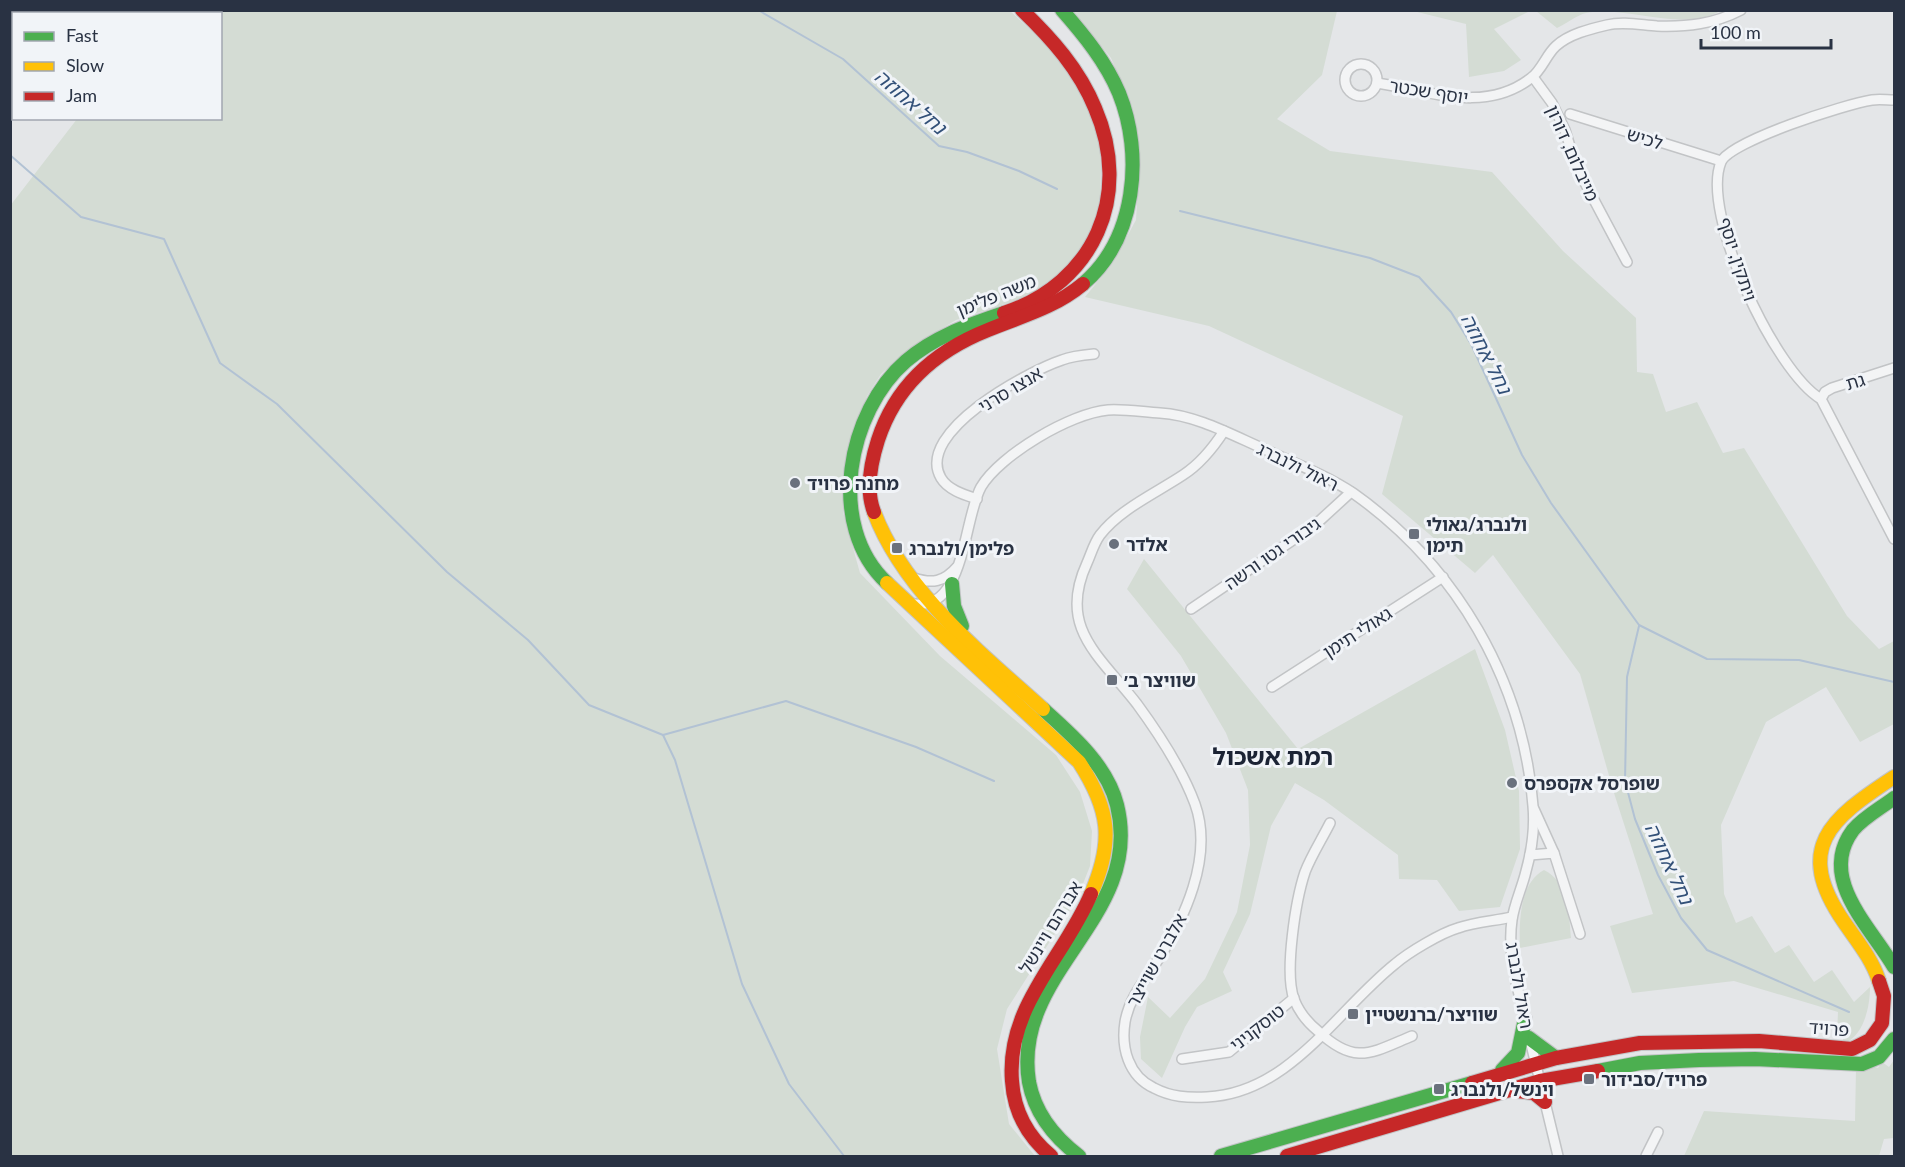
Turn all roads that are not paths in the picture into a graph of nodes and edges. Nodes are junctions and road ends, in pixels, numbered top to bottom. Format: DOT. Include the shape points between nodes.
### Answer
graph roads {
  1 [pos="1022,10"];
  2 [pos="1062,10"];
  3 [pos="1741,10"];
  4 [pos="1533,77"];
  5 [pos="1377,83"];
  6 [pos="1894,100"];
  7 [pos="1570,114"];
  8 [pos="1721,161"];
  9 [pos="1627,262"];
  10 [pos="1094,354"];
  11 [pos="1894,369"];
  12 [pos="1821,399"];
  13 [pos="1224,431"];
  14 [pos="1351,492"];
  15 [pos="976,499"];
  16 [pos="1894,539"];
  17 [pos="957,567"];
  18 [pos="912,577"];
  19 [pos="1443,577"];
  20 [pos="952,584"];
  21 [pos="905,601"];
  22 [pos="934,602"];
  23 [pos="1191,609"];
  24 [pos="965,634"];
  25 [pos="1272,687"];
  26 [pos="1894,777"];
  27 [pos="1894,798"];
  28 [pos="1533,807"];
  29 [pos="1330,823"];
  30 [pos="1554,853"];
  31 [pos="1530,855"];
  32 [pos="1512,917"];
  33 [pos="1580,934"];
  34 [pos="1894,967"];
  35 [pos="1294,998"];
  36 [pos="1525,1019"];
  37 [pos="1322,1035"];
  38 [pos="1412,1036"];
  39 [pos="1529,1038"];
  40 [pos="1894,1039"];
  41 [pos="1556,1058"];
  42 [pos="1182,1059"];
  43 [pos="1535,1062"];
  44 [pos="1497,1073"];
  45 [pos="1540,1081"];
  46 [pos="1512,1090"];
  47 [pos="1545,1102"];
  48 [pos="1658,1132"];
  49 [pos="1051,1156"];
  50 [pos="1079,1156"];
  51 [pos="1221,1156"];
  52 [pos="1287,1156"];
  53 [pos="1558,1156"];
  54 [pos="1646,1156"];
  1 -- 21 [label="main road, משה פלימן" via="1055,42 1090,92 1108,143 1109,194 1095,242 1059,285 1022,306 960,328 924,347 888,379 872,405 853,464 852,517 871,562"];
  2 -- 18 [label="main road, משה פלימן" via="1111,76 1127,115 1134,170 1127,213 1108,256 1076,291 1034,315 975,335 942,352 928,362 896,399 876,447 870,494 879,528"];
  3 -- 4 [label="street, יוסף שכטר" via="1720,21 1692,26 1611,24 1582,31 1557,45"];
  4 -- 5 [label="street, יוסף שכטר" via="1505,94 1473,99"];
  4 -- 9 [label="street, מייבלום, דורון" via="1552,103 1576,166"];
  6 -- 8 [label="street" via="1872,100 1826,111 1734,148"];
  7 -- 8 [label="street, לכיש"];
  8 -- 12 [label="street, ויתקין, יוסף" via="1718,189 1723,220 1745,291 1789,366 1804,386"];
  10 -- 15 [label="street, אנצו סרני" via="1063,360 992,395 953,431 939,456 939,472 947,484"];
  11 -- 12 [label="street, גת" via="1832,388"];
  12 -- 16 [label="street, ויתקין, יוסף"];
  13 -- 14 [label="street, ראול ולנברג"];
  13 -- 15 [label="street, ראול ולנברג" via="1173,414 1108,410 1082,416 1001,465 981,487"];
  13 -- 37 [label="street, אלברט שוייצר" via="1212,450 1185,474 1156,491 1100,536 1076,592 1076,615 1082,633 1138,706 1180,772 1196,806 1200,836 1196,876 1181,921 1128,1008 1122,1041 1131,1068 1147,1085 1165,1094 1188,1098 1224,1096 1276,1074"];
  14 -- 19 [label="street, ראול ולנברג"];
  14 -- 23 [label="street, גיבורי גטו ורשה" via="1315,525"];
  15 -- 17 [label="street, ראול ולנברג"];
  17 -- 18 [label="street" via="935,582"];
  17 -- 20 [label="street, ראול ולנברג"];
  18 -- 22 [label="main road, משה פלימן"];
  19 -- 25 [label="street, גאולי תימן"];
  19 -- 28 [label="street, ראול ולנברג" via="1473,617 1495,659 1521,738"];
  20 -- 22 [label="street, ראול ולנברג"];
  20 -- 24 [label="main road" via="954,606"];
  21 -- 22 [label="street" via="920,605"];
  21 -- 49 [label="main road, אברהם ויינשל" via="1078,762 1093,785 1106,820 1105,855 1095,890 1033,991 1011,1048 1009,1080 1021,1122"];
  22 -- 24 [label="main road, אברהם ויינשל"];
  24 -- 50 [label="main road, אברהם ויינשל" via="1085,748 1117,804 1120,856 1113,882 1088,930 1040,1004 1032,1024 1028,1055 1030,1092 1046,1128 1067,1150"];
  26 -- 41 [label="main road, פרויד" via="1841,816 1826,836 1820,861 1821,875 1832,901 1878,964 1888,985 1883,1020 1871,1040 1852,1048 1759,1041 1640,1043"];
  27 -- 34 [label="main road" via="1853,830 1841,850 1839,863 1845,892"];
  28 -- 30 [label="street, ראול ולנברג"];
  28 -- 31 [label="street, ראול ולנברג"];
  29 -- 35 [label="street" via="1305,873 1291,946"];
  30 -- 31 [label="street"];
  30 -- 33 [label="street, ראול ולנברג"];
  31 -- 32 [label="street, ראול ולנברג"];
  32 -- 36 [label="street, ראול ולנברג" via="1512,955"];
  32 -- 37 [label="street, אלברט שוייצר" via="1457,928 1396,963"];
  35 -- 37 [label="street" via="1304,1018"];
  35 -- 42 [label="street, טוסקניני" via="1229,1052"];
  36 -- 39 [label="street, ראול ולנברג"];
  36 -- 44 [label="main road" via="1518,1053"];
  37 -- 38 [label="street" via="1350,1054 1374,1052"];
  39 -- 41 [label="main road"];
  39 -- 43 [label="street, ראול ולנברג"];
  40 -- 45 [label="main road, פרויד" via="1879,1057 1862,1064 1755,1059 1641,1063"];
  41 -- 43 [label="main road, פרויד"];
  43 -- 44 [label="main road"];
  43 -- 45 [label="street, ראול ולנברג"];
  44 -- 51 [label="main road"];
  45 -- 46 [label="main road"];
  45 -- 47 [label="street, ראול ולנברג"];
  46 -- 47 [label="main road" via="1534,1093"];
  46 -- 52 [label="main road"];
  47 -- 53 [label="street, ראול ולנברג"];
  48 -- 54 [label="street"];
}
